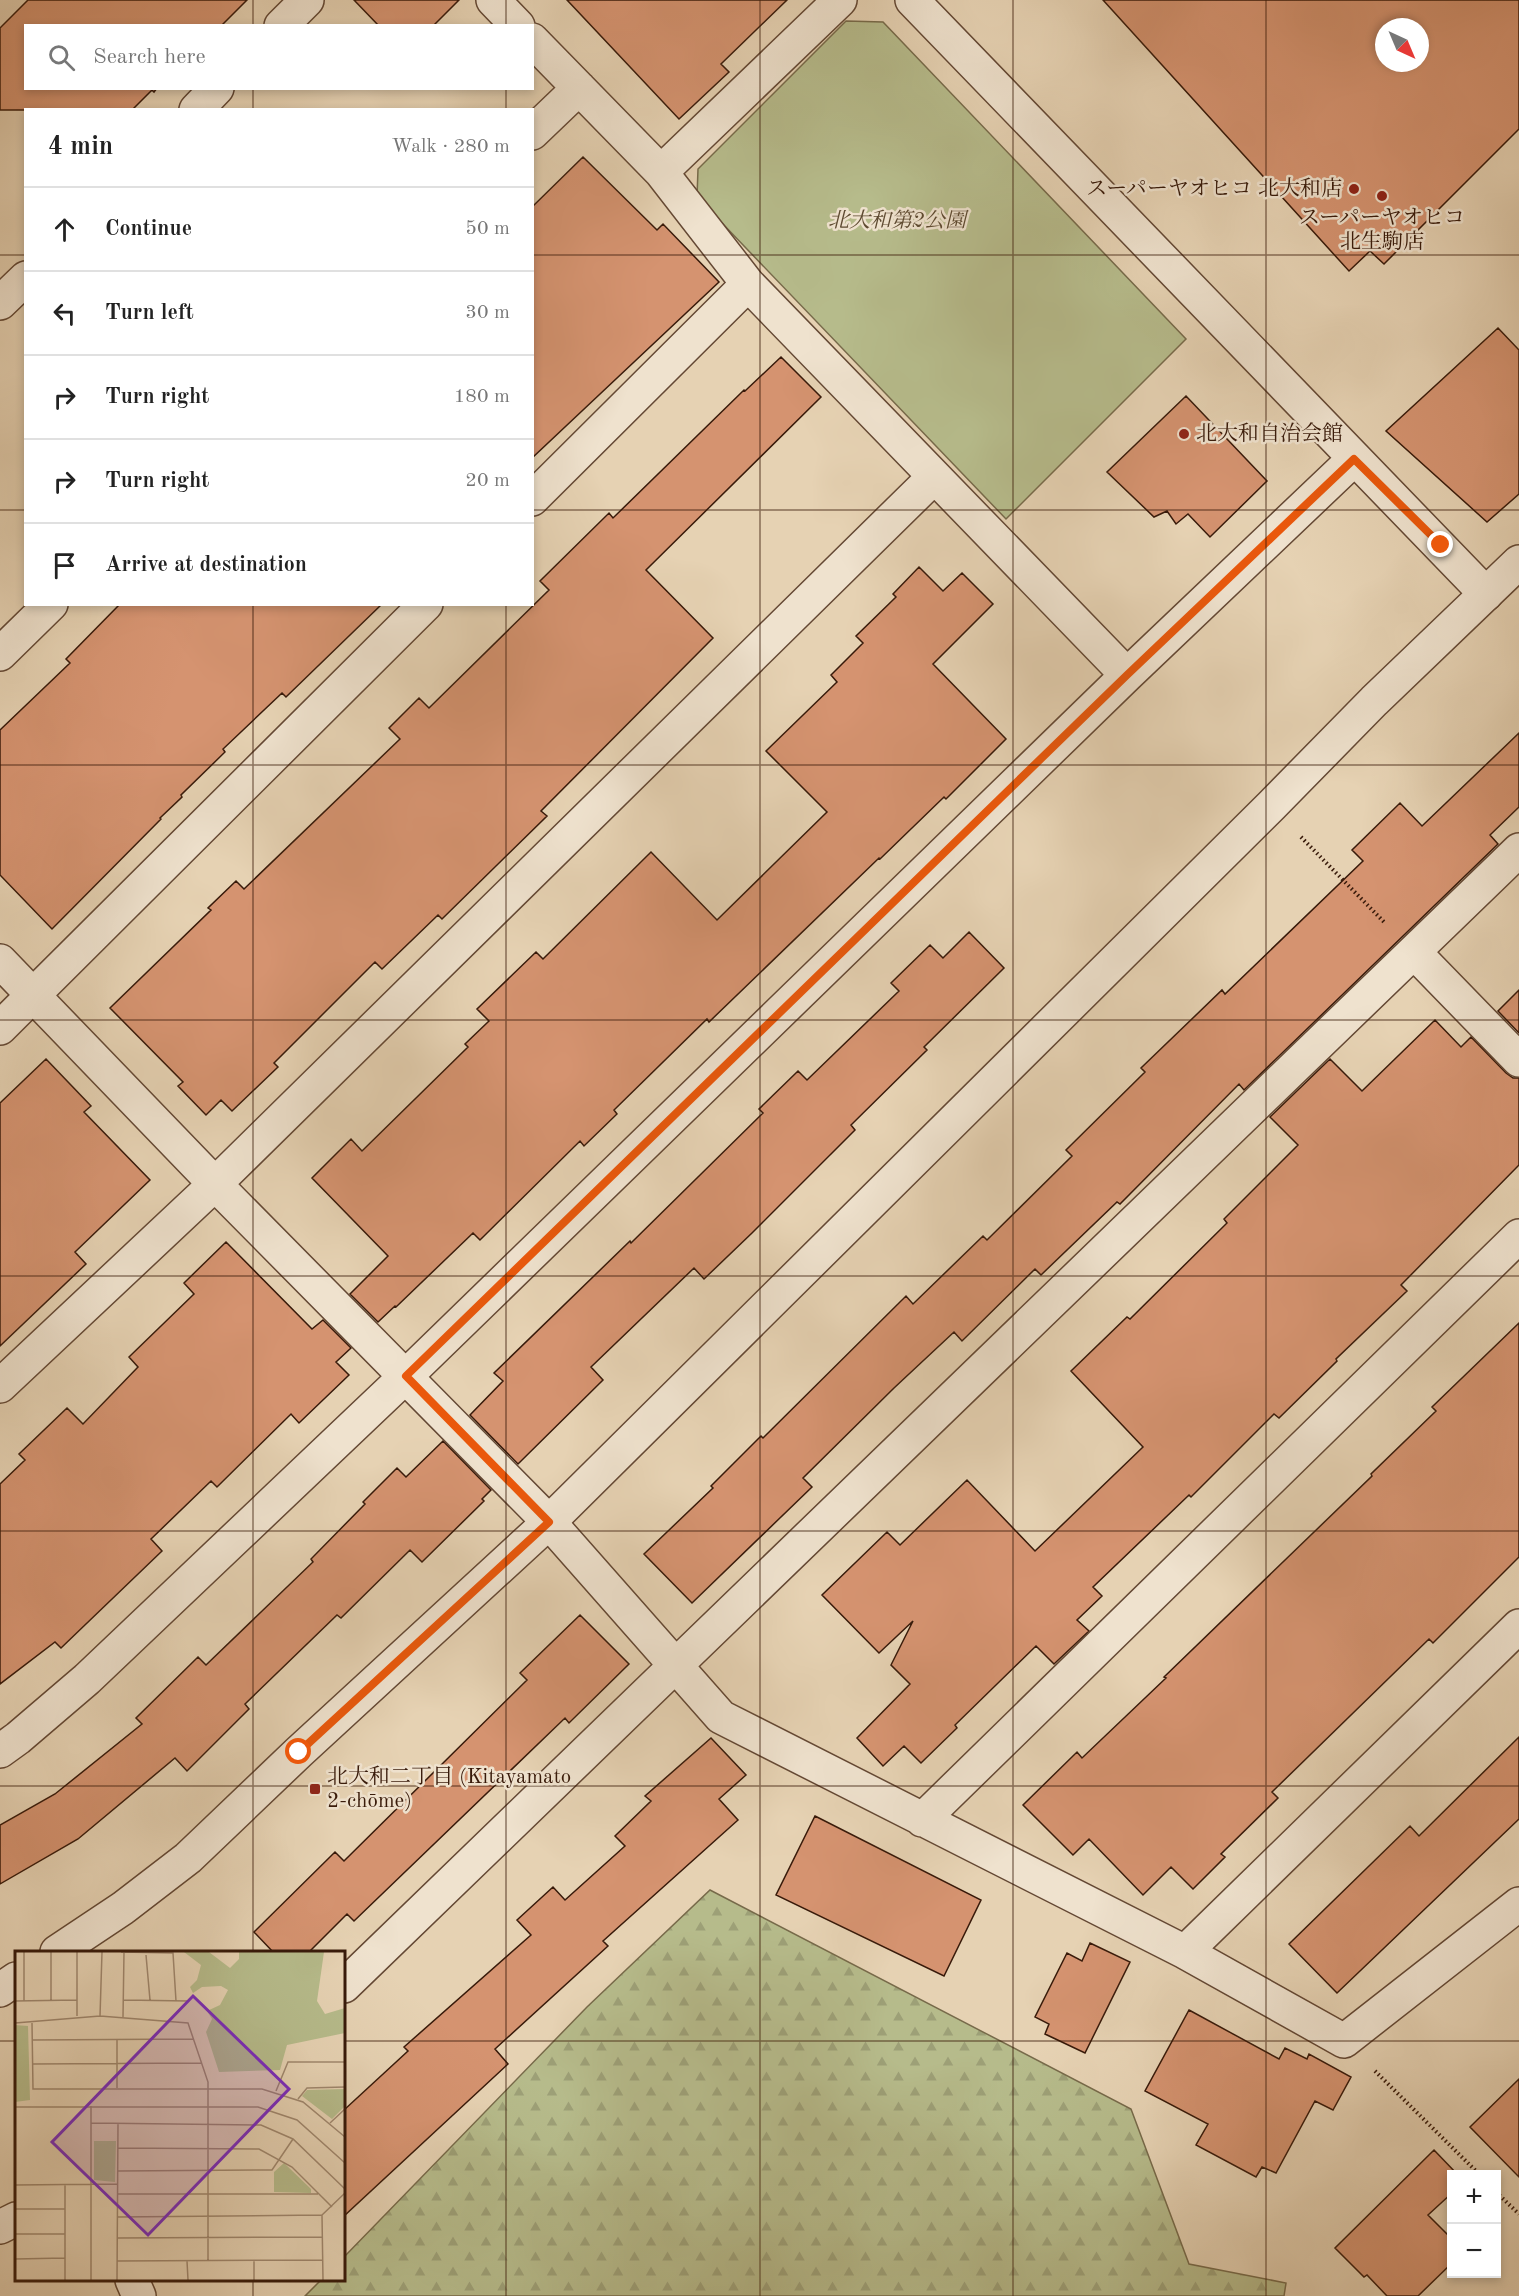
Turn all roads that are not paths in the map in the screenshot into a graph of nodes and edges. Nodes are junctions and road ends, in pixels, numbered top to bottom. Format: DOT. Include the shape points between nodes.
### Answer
graph roads {
  1 [pos="307,0"];
  2 [pos="494,0"];
  3 [pos="840,0"];
  4 [pos="912,0"];
  5 [pos="283,24"];
  6 [pos="516,24"];
  7 [pos="534,42"];
  8 [pos="579,88"];
  9 [pos="215,90"];
  10 [pos="198,108"];
  11 [pos="534,131"];
  12 [pos="662,172"];
  13 [pos="24,280"];
  14 [pos="747,284"];
  15 [pos="0,303"];
  16 [pos="1354,459"];
  17 [pos="934,477"];
  18 [pos="534,496"];
  19 [pos="1519,562"];
  20 [pos="1486,594"];
  21 [pos="49,606"];
  22 [pos="424,606"];
  23 [pos="0,654"];
  24 [pos="1127,675"];
  25 [pos="1519,850"];
  26 [pos="1414,952"];
  27 [pos="0,961"];
  28 [pos="34,996"];
  29 [pos="0,1028"];
  30 [pos="1519,1060"];
  31 [pos="215,1184"];
  32 [pos="1519,1236"];
  33 [pos="406,1376"];
  34 [pos="0,1386"];
  35 [pos="549,1522"];
  36 [pos="1519,1626"];
  37 [pos="675,1664"];
  38 [pos="0,1751"];
  39 [pos="922,1820"];
  40 [pos="1519,1904"];
  41 [pos="60,1951"];
  42 [pos="1185,1952"];
  43 [pos="15,1980"];
  44 [pos="345,1985"];
  45 [pos="0,1990"];
  46 [pos="15,2219"];
  47 [pos="0,2227"];
  48 [pos="132,2281"];
  49 [pos="139,2296"];
  1 -- 5 [label="street"];
  2 -- 6 [label="street"];
  3 -- 12 [label="street"];
  4 -- 16 [label="street"];
  7 -- 8 [label="street"];
  8 -- 11 [label="street"];
  8 -- 12 [label="street"];
  9 -- 10 [label="street"];
  12 -- 14 [label="street"];
  13 -- 15 [label="street"];
  14 -- 17 [label="street"];
  14 -- 18 [label="street"];
  16 -- 20 [label="street"];
  16 -- 24 [label="street"];
  17 -- 24 [label="street"];
  17 -- 31 [label="street"];
  19 -- 20 [label="street"];
  20 -- 35 [label="street"];
  21 -- 23 [label="street"];
  22 -- 28 [label="street"];
  24 -- 33 [label="street"];
  25 -- 26 [label="street"];
  26 -- 30 [label="street"];
  26 -- 37 [label="street"];
  27 -- 28 [label="street"];
  28 -- 29 [label="street"];
  28 -- 31 [label="street"];
  31 -- 33 [label="street"];
  31 -- 34 [label="street"];
  32 -- 39 [label="street"];
  33 -- 35 [label="street"];
  33 -- 38 [label="street" via="87,1679"];
  35 -- 37 [label="street"];
  35 -- 41 [label="street" via="188,1858"];
  36 -- 42 [label="street"];
  37 -- 39 [label="street" via="721,1717"];
  37 -- 44 [label="street"];
  39 -- 42 [label="street"];
  40 -- 42 [label="street" via="1344,2041"];
  43 -- 45 [label="street"];
  46 -- 47 [label="street"];
  48 -- 49 [label="street"];
}
